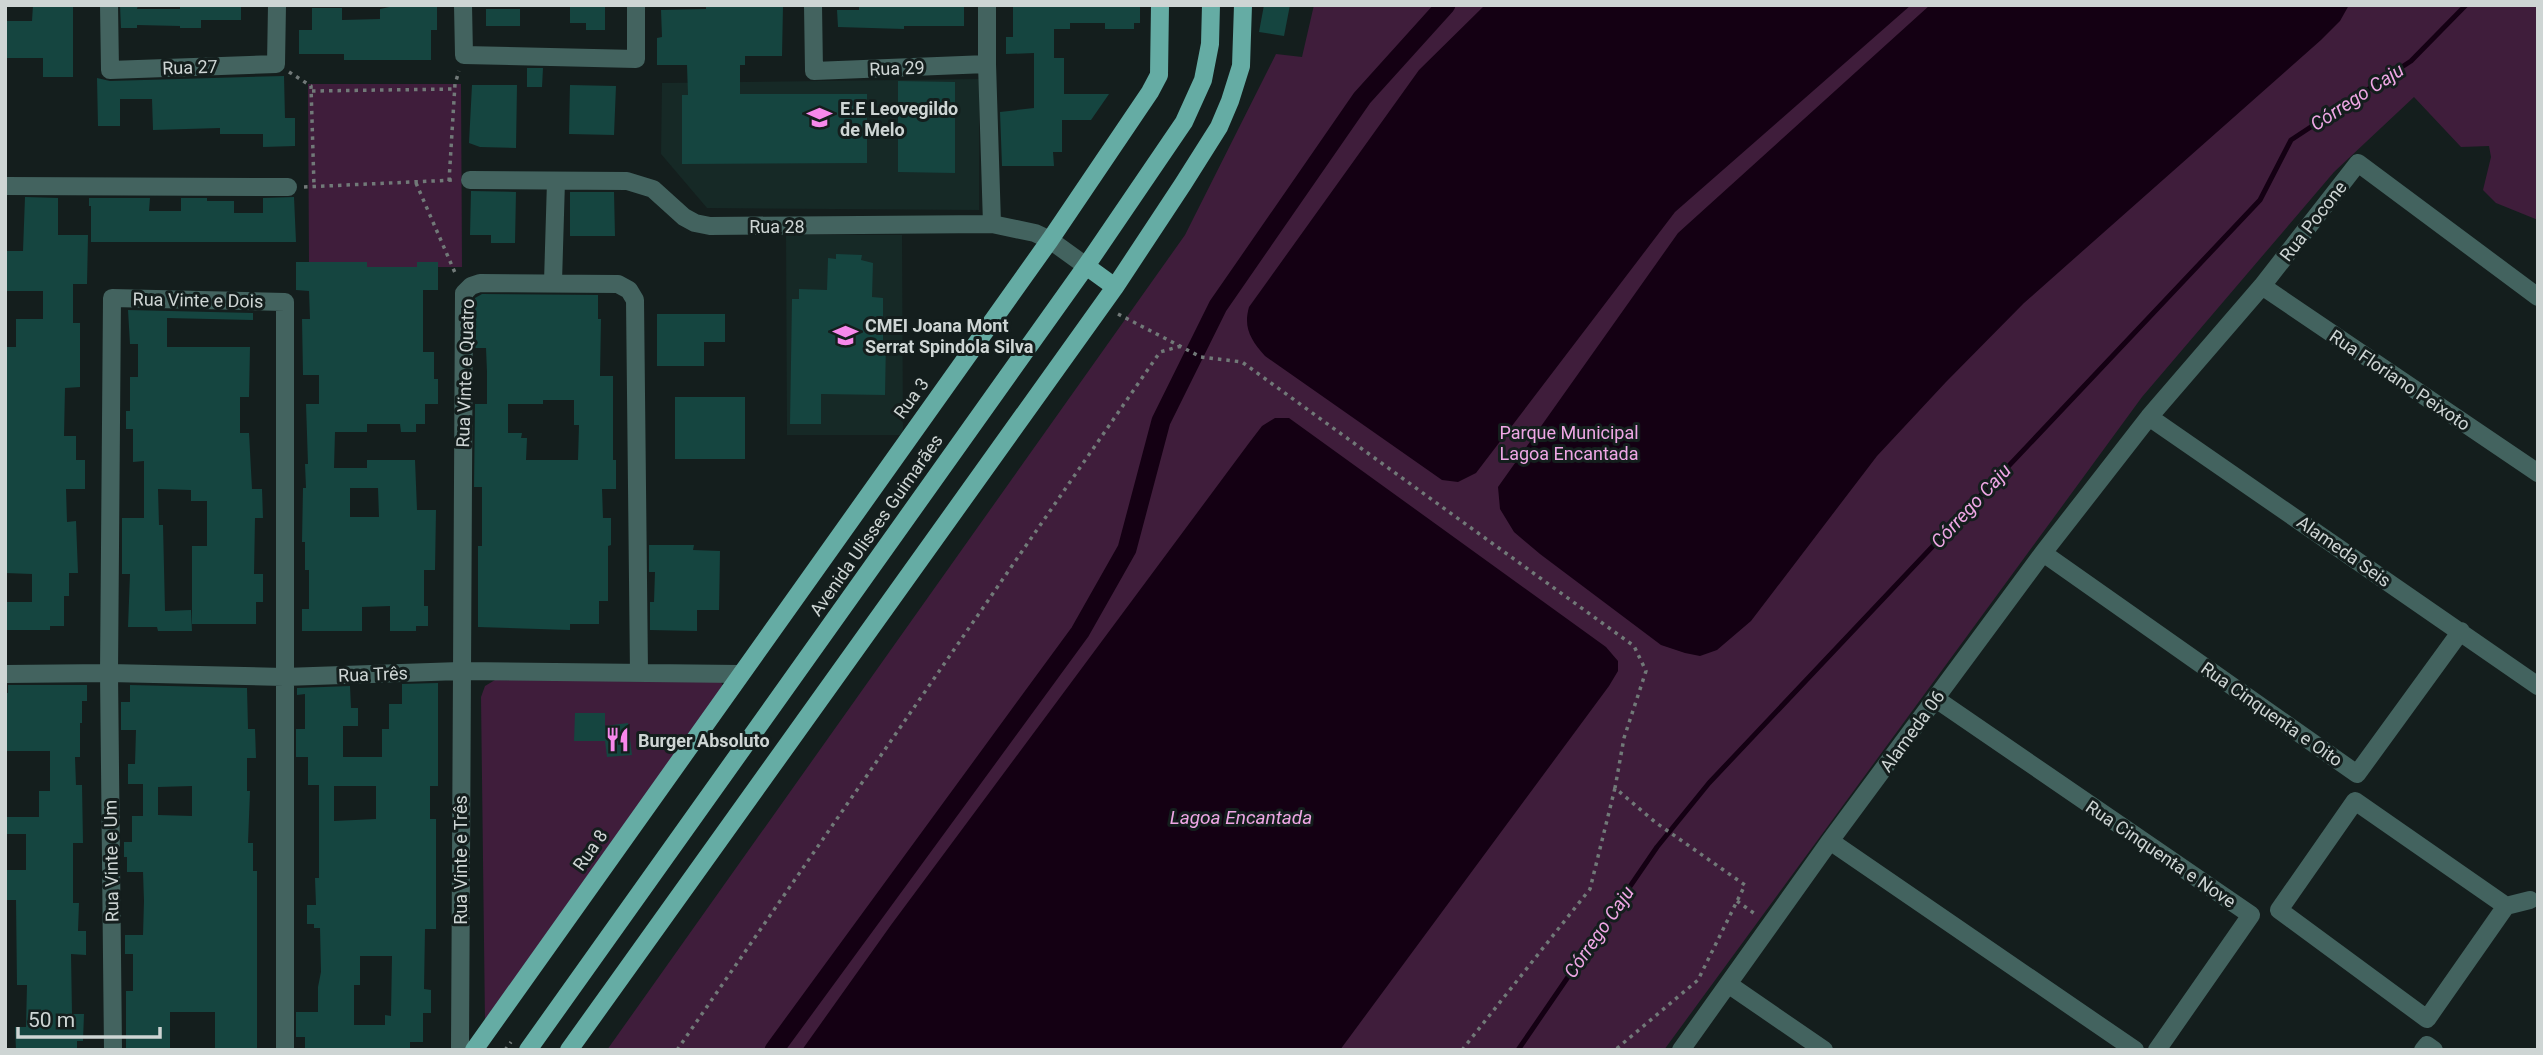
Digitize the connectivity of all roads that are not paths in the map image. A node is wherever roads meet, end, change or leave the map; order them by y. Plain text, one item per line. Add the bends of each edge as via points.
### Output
1 (109, 5) edge
2 (277, 5) edge
3 (463, 5) edge
4 (636, 5) edge
5 (813, 5) edge
6 (987, 5) edge
7 (1160, 5) edge
8 (1210, 5) edge
9 (1243, 5) edge
10 (987, 64) junction
11 (470, 180) road end
12 (556, 181) junction
13 (5, 186) edge
14 (288, 187) road end
15 (992, 224) junction
16 (1050, 240) junction
17 (1086, 267) junction
18 (553, 282) junction
19 (2262, 286) junction
20 (1115, 287) junction
21 (2538, 296) edge
22 (2149, 416) junction
23 (2538, 473) edge
24 (2043, 553) junction
25 (2461, 631) junction
26 (460, 671) junction
27 (109, 673) junction
28 (639, 673) junction
29 (5, 674) edge
30 (740, 674) junction
31 (284, 677) junction
32 (2538, 687) edge
33 (1936, 699) junction
34 (1830, 841) junction
35 (2535, 898) edge
36 (2506, 906) junction
37 (1728, 984) junction
38 (113, 1050) edge
39 (285, 1050) edge
40 (460, 1050) edge
41 (474, 1050) edge
42 (528, 1050) edge
43 (569, 1050) edge
44 (1681, 1050) edge
45 (1824, 1050) edge
46 (2135, 1050) edge
47 (2157, 1050) edge
48 (2423, 1050) edge
49 (2434, 1050) edge

1 - 2 street, Rua 27 via 110,69 276,64
3 - 4 street via 464,55 636,59
5 - 10 street, Rua 29 via 814,71
6 - 10 street
7 - 16 main road, Rua 3 via 1159,75
8 - 17 main road, Avenida Ulisses Guimarães via 1210,44 1196,98
9 - 20 main road via 1241,66 1227,110
10 - 15 street
11 - 12 street, Rua 28
12 - 15 street, Rua 28 via 641,185 653,189 684,217 710,226
12 - 18 street
13 - 14 street
15 - 16 street, Rua 28
16 - 17 street, Rua 28
16 - 30 main road, Rua 3
17 - 20 main road
17 - 42 main road, Avenida Ulisses Guimarães
18 - 26 street, Rua Vinte e Quatro via 480,283 464,293
18 - 28 street, Rua Vinte e Quatro via 618,284 635,300
19 - 21 street, Rua Pocone via 2358,163
19 - 22 street, Rua Pocone
19 - 23 street, Rua Floriano Peixoto
20 - 43 main road
22 - 24 street, Alameda 06
22 - 25 street, Alameda Seis
24 - 25 street, Rua Cinquenta e Oito via 2357,774
24 - 33 street, Alameda 06
25 - 32 street, Alameda Seis
26 - 28 street, Rua Três
26 - 31 street, Rua Três
26 - 40 street, Rua Vinte e Três
27 - 29 street, Rua Três
27 - 31 street, Rua Três
27 - 31 street, Rua Vinte e Dois via 112,298 285,302
27 - 38 street, Rua Vinte e Um
28 - 30 street, Rua Três
30 - 41 main road, Rua 8
31 - 39 street
33 - 34 street, Alameda 06
33 - 47 street, Rua Cinquenta e Nove via 2251,915
34 - 37 street, Alameda 06
34 - 46 street
35 - 36 street
36 - 36 street via 2356,801 2279,910 2427,1019
37 - 44 street, Alameda 06
37 - 45 street
48 - 49 street via 2427,1045

